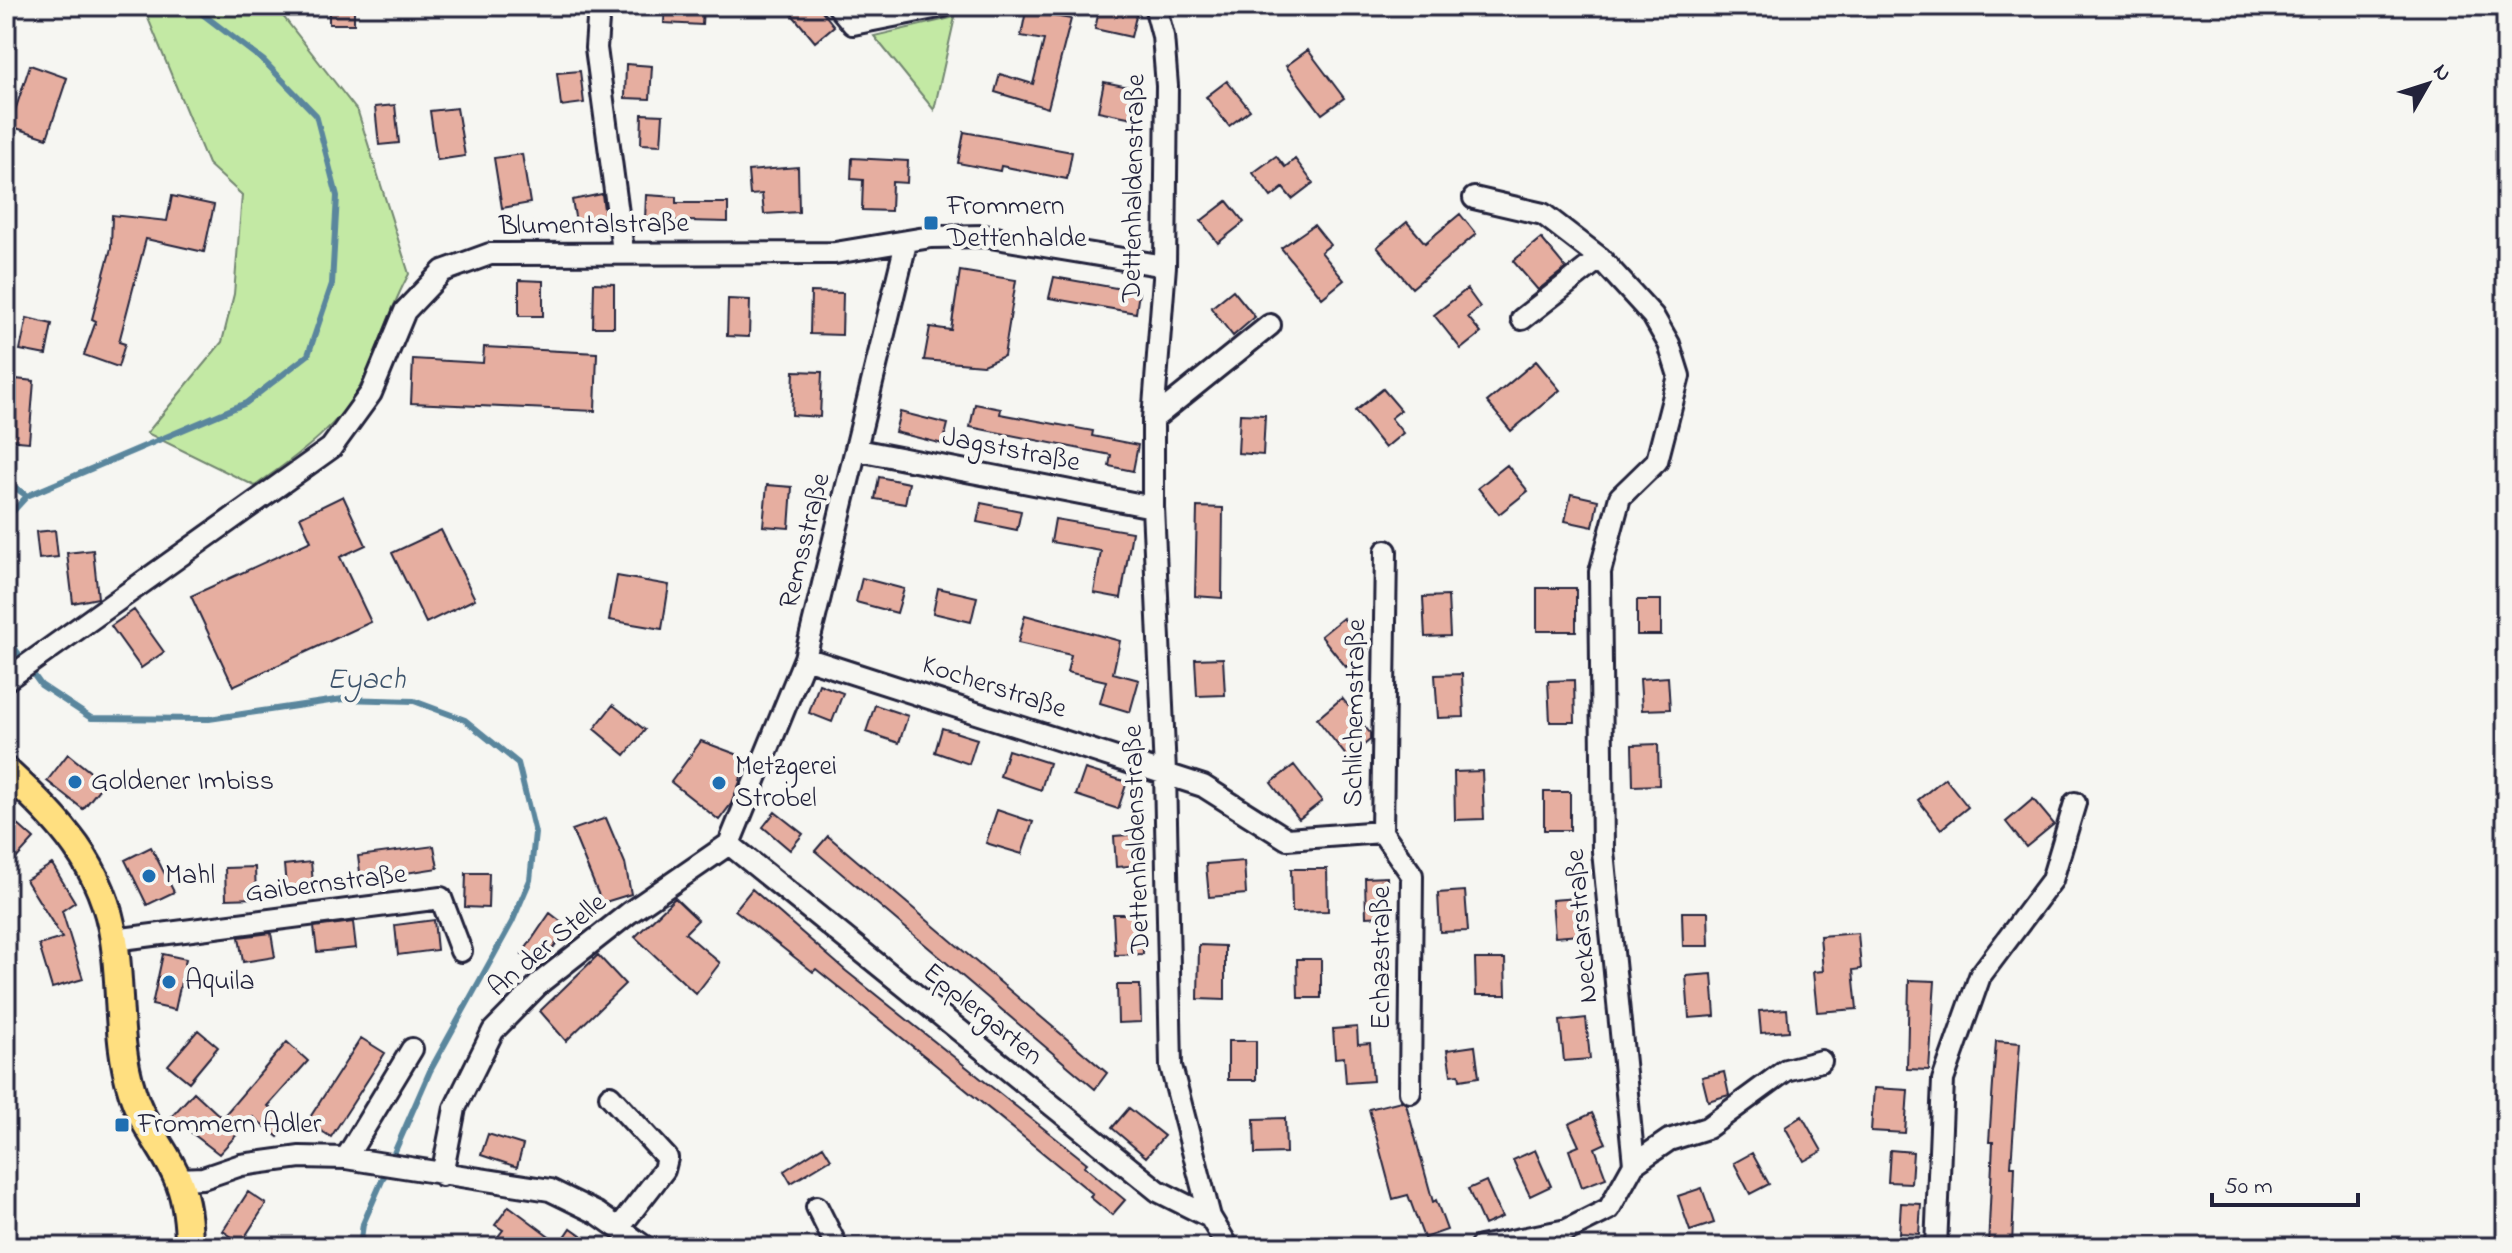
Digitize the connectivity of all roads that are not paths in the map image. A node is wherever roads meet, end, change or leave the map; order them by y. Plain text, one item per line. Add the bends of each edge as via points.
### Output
1 (599, 6) edge
2 (838, 6) edge
3 (944, 6) edge
4 (1155, 6) edge
5 (1474, 198) dead end
6 (906, 243) junction
7 (623, 251) junction
8 (1600, 258) junction
9 (1165, 266) junction
10 (1522, 319) dead end
11 (1270, 325) dead end
12 (1153, 419) junction
13 (858, 450) junction
14 (1153, 507) junction
15 (1386, 551) dead end
16 (805, 658) junction
17 (6, 680) edge
18 (6, 771) edge
19 (1165, 772) junction
20 (2075, 803) dead end
21 (1382, 832) junction
22 (729, 844) junction
23 (114, 940) junction
24 (461, 951) dead end
25 (412, 1049) dead end
26 (1821, 1061) dead end
27 (1410, 1092) dead end
28 (610, 1096) dead end
29 (346, 1158) junction
30 (1634, 1164) junction
31 (434, 1174) junction
32 (178, 1179) junction
33 (817, 1207) dead end
34 (1210, 1217) junction
35 (619, 1228) junction
36 (189, 1247) edge
37 (645, 1247) edge
38 (837, 1247) edge
39 (1228, 1247) edge
40 (1480, 1247) edge
41 (1936, 1247) edge

1 - 7 street via 596,48
2 - 3 street via 853,24
4 - 9 street, Dettenhaldenstraße via 1167,86
5 - 8 street via 1543,214
6 - 7 street, Blumentalstraße via 835,253
6 - 9 street, Blumentalstraße via 984,236
6 - 13 street, Remsstraße
7 - 17 street, Blumentalstraße via 490,254 443,271 405,311 371,393 331,448
8 - 10 street
8 - 30 street, Neckarstraße via 1653,316 1679,376 1657,461 1620,497 1600,572 1603,851
9 - 12 street, Dettenhaldenstraße
11 - 12 street
12 - 14 street, Dettenhaldenstraße
13 - 14 street, Jagststraße
13 - 16 street, Remsstraße
14 - 19 street, Dettenhaldenstraße
15 - 21 street, Schlichemstraße
16 - 19 street, Kocherstraße
16 - 22 street, Remsstraße
18 - 23 main road via 57,818 99,879
19 - 21 street, Schlichemstraße via 1203,786 1287,839
19 - 34 street, Dettenhaldenstraße via 1171,1066
20 - 41 street via 2052,880 1980,976 1943,1080
21 - 27 street, Echazstraße via 1412,875
22 - 31 street, An der Stelle via 566,963 493,1031 455,1108
22 - 34 street, Epplergarten via 1158,1191
23 - 24 street, Gaibernstraße via 441,898
23 - 32 main road via 123,1063 140,1118
25 - 29 street
26 - 30 street via 1786,1070 1707,1128 1669,1140
28 - 35 street via 667,1158 664,1170
29 - 31 street
29 - 32 street via 300,1157
30 - 40 street via 1609,1209 1567,1230
31 - 35 street via 550,1190
32 - 36 main road via 187,1209
33 - 38 street
34 - 39 street, Dettenhaldenstraße
35 - 37 street

